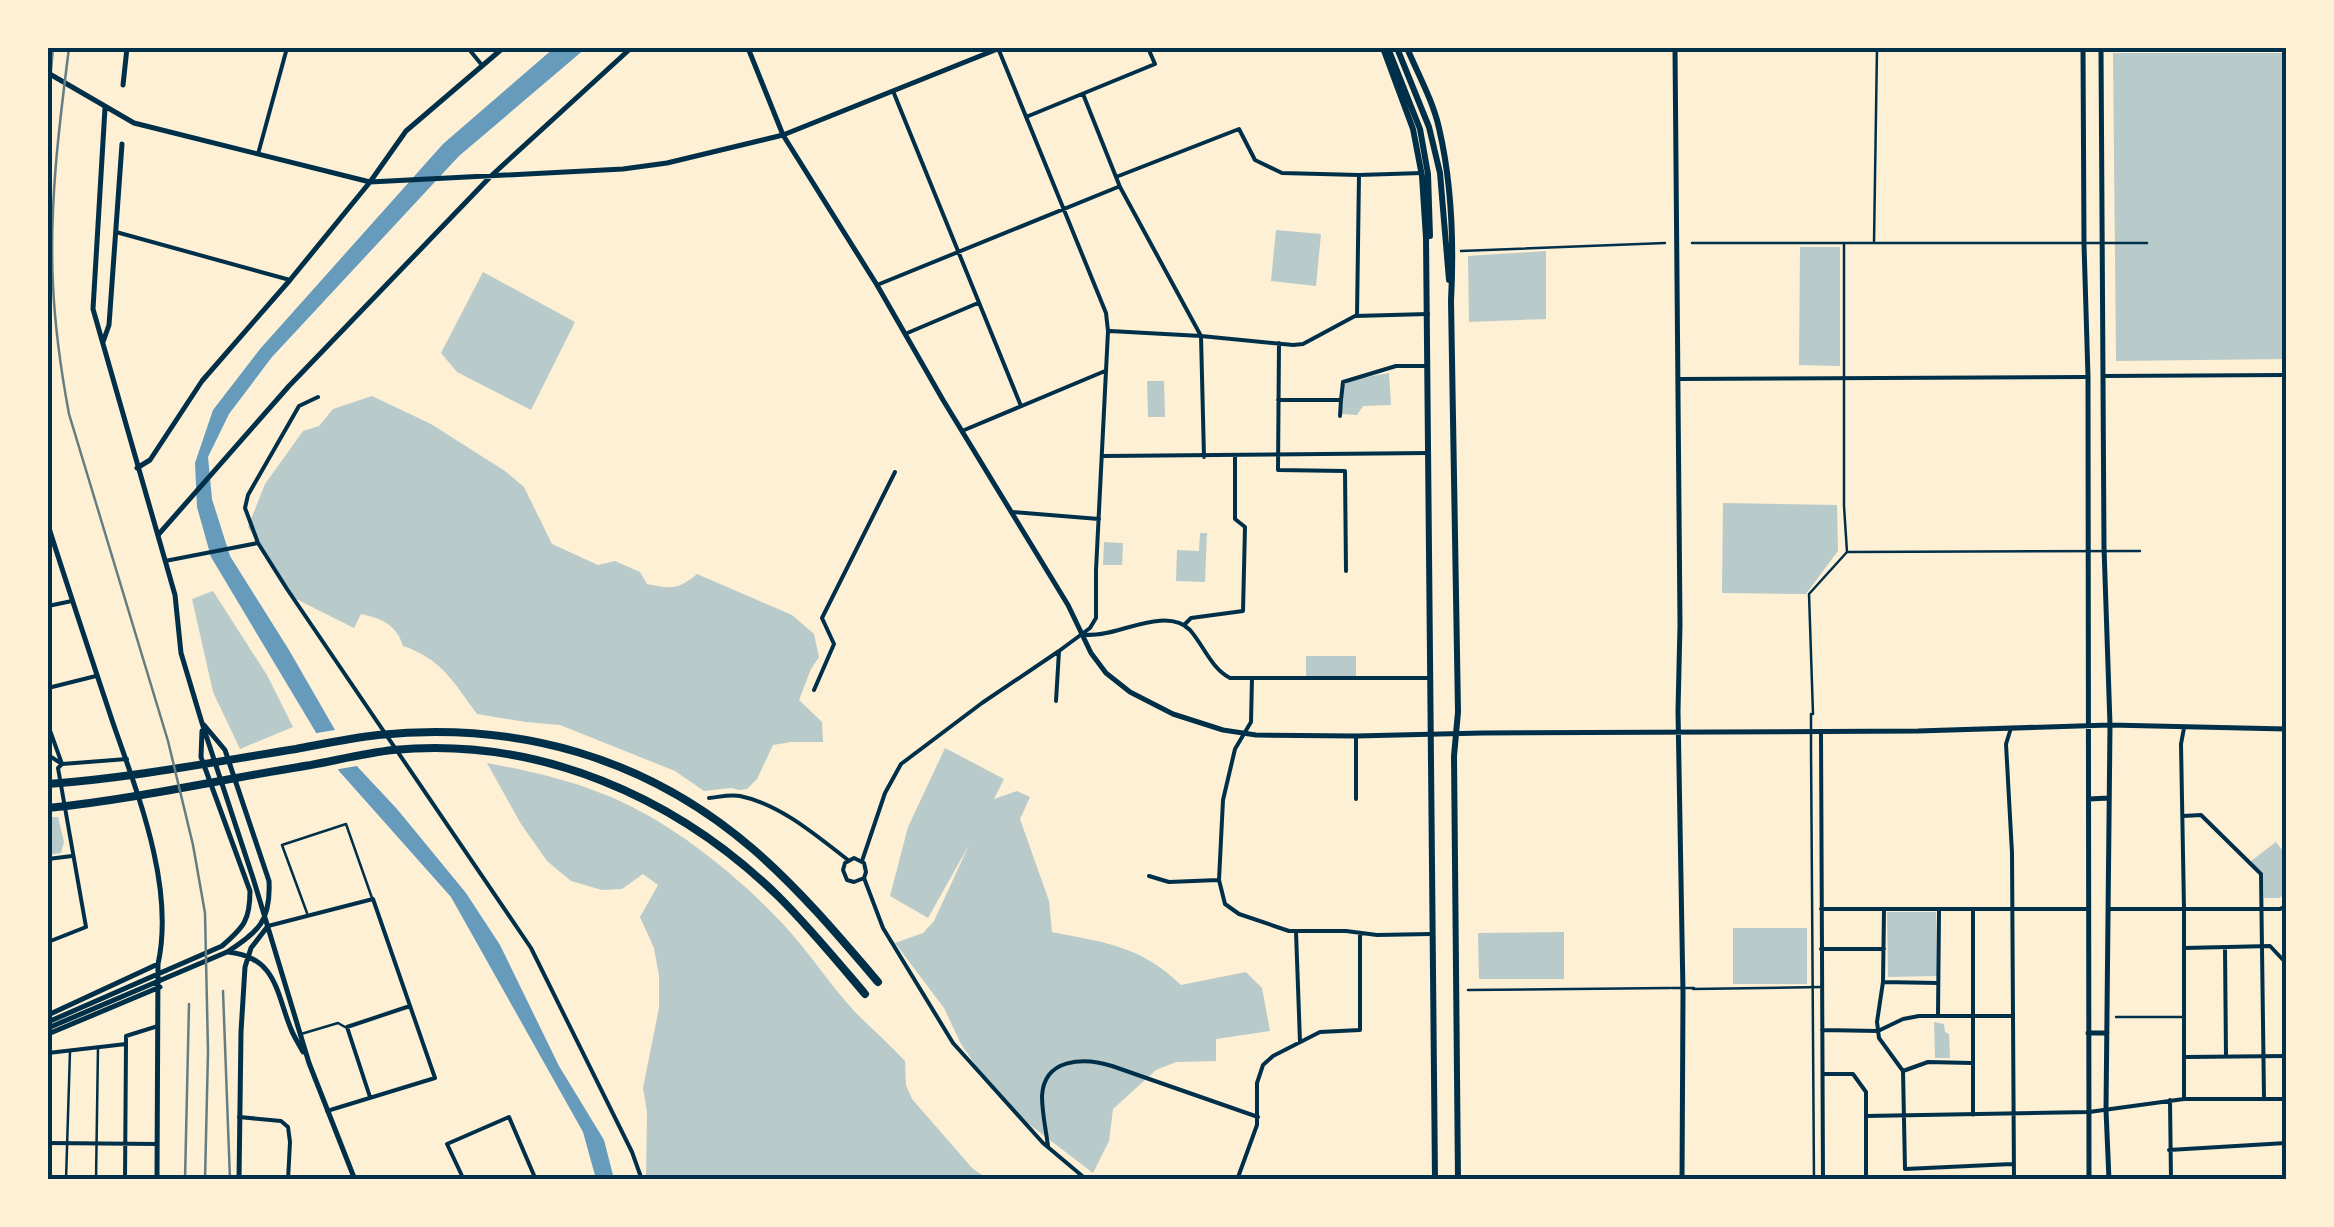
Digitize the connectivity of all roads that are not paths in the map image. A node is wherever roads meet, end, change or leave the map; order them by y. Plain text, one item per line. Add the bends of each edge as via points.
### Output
1 (127, 48) edge
2 (287, 48) edge
3 (468, 48) edge
4 (503, 48) edge
5 (631, 48) edge
6 (748, 48) edge
7 (999, 48) edge
8 (1148, 48) edge
9 (1386, 48) edge
10 (1397, 48) edge
11 (1408, 48) edge
12 (1674, 48) edge
13 (1877, 48) edge
14 (2083, 48) edge
15 (2101, 48) edge
16 (481, 64) junction
17 (48, 74) edge
18 (123, 85) dead end
19 (893, 91) junction
20 (1083, 94) junction
21 (105, 108) junction
22 (1026, 117) junction
23 (782, 135) junction
24 (122, 144) dead end
25 (258, 154) junction
26 (1422, 173) junction
27 (1359, 175) junction
28 (491, 176) junction
29 (1116, 177) junction
30 (370, 182) junction
31 (1120, 186) junction
32 (1064, 210) junction
33 (116, 232) junction
34 (1692, 243) dead end
35 (2146, 243) dead end
36 (1665, 244) dead end
37 (1844, 244) junction
38 (1874, 244) junction
39 (1461, 251) dead end
40 (959, 254) junction
41 (290, 280) junction
42 (877, 285) junction
43 (1451, 301) junction
44 (1428, 302) junction
45 (978, 303) junction
46 (1428, 314) junction
47 (1357, 316) junction
48 (1108, 331) junction
49 (905, 334) junction
50 (1201, 336) junction
51 (1279, 343) junction
52 (102, 344) junction
53 (1428, 366) junction
54 (1106, 371) junction
55 (2286, 374) edge
56 (2103, 376) junction
57 (2088, 377) junction
58 (1679, 379) junction
59 (318, 397) dead end
60 (1278, 400) junction
61 (1341, 400) junction
62 (1021, 406) junction
63 (1340, 416) dead end
64 (962, 431) junction
65 (1277, 454) junction
66 (1429, 454) junction
67 (1102, 456) junction
68 (1235, 456) junction
69 (1204, 457) junction
70 (138, 468) junction
71 (895, 472) dead end
72 (1012, 512) junction
73 (1099, 519) junction
74 (48, 525) edge
75 (158, 535) junction
76 (258, 542) junction
77 (2140, 550) dead end
78 (1847, 552) junction
79 (165, 562) junction
80 (1346, 572) dead end
81 (72, 601) junction
82 (48, 606) edge
83 (1184, 625) junction
84 (1082, 635) junction
85 (1060, 652) junction
86 (98, 676) junction
87 (1252, 678) junction
88 (1431, 678) junction
89 (48, 688) edge
90 (814, 690) dead end
91 (1811, 692) junction
92 (1056, 700) dead end
93 (1812, 714) dead end
94 (202, 723) junction
95 (48, 725) edge
96 (2110, 725) junction
97 (2088, 726) junction
98 (2011, 728) junction
99 (2184, 728) junction
100 (2286, 729) edge
101 (1678, 732) junction
102 (1821, 732) junction
103 (1243, 734) junction
104 (1432, 735) junction
105 (1456, 735) junction
106 (1356, 736) junction
107 (1811, 746) dead end
108 (48, 755) edge
109 (126, 759) junction
110 (62, 764) junction
111 (1811, 772) junction
112 (48, 784) edge
113 (708, 798) dead end
114 (2109, 798) junction
115 (1356, 799) dead end
116 (2090, 799) junction
117 (48, 808) edge
118 (2183, 816) junction
119 (72, 856) junction
120 (48, 859) edge
121 (848, 860) junction
122 (862, 861) junction
123 (1149, 876) dead end
124 (864, 878) junction
125 (1219, 880) junction
126 (373, 900) junction
127 (2286, 907) edge
128 (1821, 908) junction
129 (2262, 908) junction
130 (2089, 909) junction
131 (2184, 909) junction
132 (1884, 910) junction
133 (1938, 910) junction
134 (1973, 910) junction
135 (2012, 910) junction
136 (2107, 910) junction
137 (308, 916) junction
138 (268, 926) junction
139 (1296, 932) junction
140 (1360, 934) junction
141 (1433, 934) junction
142 (48, 942) edge
143 (2263, 946) junction
144 (2184, 948) junction
145 (2225, 948) junction
146 (1884, 949) junction
147 (1821, 950) junction
148 (227, 952) junction
149 (2286, 963) edge
150 (158, 964) junction
151 (878, 982) dead end
152 (1884, 982) junction
153 (1938, 983) junction
154 (1822, 987) junction
155 (160, 988) junction
156 (1636, 988) junction
157 (1670, 988) dead end
158 (1716, 988) junction
159 (1813, 988) junction
160 (1693, 989) dead end
161 (1468, 990) dead end
162 (865, 994) dead end
163 (410, 1006) junction
164 (1938, 1016) junction
165 (1973, 1016) junction
166 (2012, 1016) junction
167 (2116, 1017) dead end
168 (2184, 1017) junction
169 (48, 1025) edge
170 (159, 1025) junction
171 (347, 1028) junction
172 (1822, 1030) junction
173 (1878, 1030) junction
174 (2088, 1033) junction
175 (2108, 1033) junction
176 (300, 1034) junction
177 (1300, 1042) junction
178 (126, 1044) junction
179 (98, 1047) junction
180 (70, 1050) junction
181 (48, 1053) edge
182 (2226, 1056) junction
183 (2264, 1056) junction
184 (2286, 1056) edge
185 (2184, 1057) junction
186 (1973, 1062) junction
187 (309, 1063) junction
188 (1903, 1071) junction
189 (1822, 1074) junction
190 (370, 1098) junction
191 (2264, 1098) junction
192 (2184, 1099) junction
193 (2286, 1099) edge
194 (2170, 1100) junction
195 (326, 1110) junction
196 (2106, 1110) junction
197 (2089, 1112) junction
198 (2014, 1114) junction
199 (1973, 1115) junction
200 (1258, 1116) junction
201 (1866, 1116) junction
202 (1902, 1116) junction
203 (240, 1117) junction
204 (48, 1143) edge
205 (67, 1143) junction
206 (2286, 1143) edge
207 (96, 1144) junction
208 (126, 1144) junction
209 (157, 1144) junction
210 (1048, 1148) junction
211 (2170, 1150) junction
212 (2014, 1164) junction
213 (2286, 1179) edge
214 (66, 1180) edge
215 (96, 1180) edge
216 (125, 1180) edge
217 (157, 1180) edge
218 (240, 1180) edge
219 (288, 1180) edge
220 (355, 1180) edge
221 (464, 1180) edge
222 (536, 1180) edge
223 (642, 1180) edge
224 (1087, 1180) edge
225 (1236, 1180) edge
226 (1435, 1180) edge
227 (1458, 1180) edge
228 (1682, 1180) edge
229 (1814, 1180) edge
230 (1823, 1180) edge
231 (1866, 1180) edge
232 (2014, 1180) edge
233 (2088, 1180) edge
234 (2109, 1180) edge
235 (2171, 1180) edge
236 (2279, 1180) edge

1 - 18 street
2 - 25 street
3 - 16 street
4 - 16 street
5 - 28 street
6 - 23 street
7 - 19 street
7 - 22 street
8 - 20 street via 1155,64
9 - 26 main road
9 - 44 main road via 1420,129 1428,174
10 - 43 main road via 1440,173
11 - 43 main road via 1442,141 1454,252
12 - 58 street
13 - 38 street
14 - 57 street
15 - 56 street
16 - 30 street via 406,130
17 - 21 street
19 - 23 street
19 - 40 street
20 - 22 street
20 - 29 street
21 - 25 street via 134,123
21 - 52 street via 94,310
22 - 32 street
23 - 28 street via 667,163
23 - 42 street
24 - 33 street
25 - 30 street
26 - 27 street
26 - 44 main road
27 - 29 street via 1282,173 1255,160 1240,130
27 - 47 street
28 - 30 street
28 - 75 street via 289,386
29 - 31 street
30 - 41 street
31 - 32 street
31 - 50 street
32 - 40 street
32 - 48 street
33 - 41 street
33 - 52 street
34 - 37 street
35 - 38 street
36 - 39 street
37 - 38 street
37 - 78 street
40 - 42 street
40 - 45 street
41 - 70 street
42 - 49 street
43 - 105 main road
44 - 46 main road
45 - 49 street
45 - 62 street
46 - 47 street
46 - 53 main road
47 - 51 street via 1303,344
48 - 50 street
48 - 54 street
49 - 64 street
50 - 51 street
50 - 69 street
51 - 60 street
52 - 70 street
53 - 61 street via 1396,366 1343,382
53 - 66 main road
54 - 62 street
54 - 67 street
55 - 56 street
56 - 96 street
57 - 58 street
57 - 97 street
58 - 101 street
59 - 76 street via 299,406 248,495 245,508
60 - 61 street
60 - 65 street
61 - 63 street
62 - 64 street
64 - 72 street
65 - 66 street
65 - 68 street
65 - 80 street via 1278,470 1345,472
66 - 88 main road
67 - 69 street
67 - 73 street
68 - 69 street
68 - 83 street via 1235,519 1245,527 1243,611 1190,618
70 - 75 street
71 - 90 street via 822,618 834,644
72 - 73 street
72 - 84 street
73 - 84 street via 1096,618
74 - 81 street
75 - 79 street
76 - 79 street
76 - 223 street via 532,948
77 - 78 street
78 - 91 street via 1810,594
79 - 94 street
81 - 82 street
81 - 86 street
83 - 84 street via 1161,620
83 - 87 street via 1220,673
84 - 85 street
84 - 103 street via 1099,665 1130,692 1173,714
85 - 92 street
85 - 122 street via 902,764 885,792
86 - 89 street
86 - 109 street
87 - 88 street
87 - 103 street via 1251,722
88 - 104 main road
91 - 93 street
91 - 111 street
94 - 138 street
94 - 148 street via 225,750 269,881 263,922
94 - 169 street via 201,757 250,891 241,930 222,946
95 - 110 street
96 - 97 street
96 - 99 street
96 - 114 street
97 - 98 street
97 - 116 street
98 - 102 street
98 - 135 street via 2006,744
99 - 100 street
99 - 118 street
101 - 102 street
101 - 105 street
101 - 228 street
102 - 128 street
103 - 106 street
103 - 125 street via 1223,800
104 - 105 street
104 - 106 street
104 - 141 main road
105 - 227 main road
106 - 115 street
107 - 111 street
108 - 110 street
109 - 110 street
109 - 150 street via 150,830 161,905
110 - 119 street
111 - 159 street
112 - 151 highway via 377,735 445,731 551,744 686,800 801,894
113 - 121 street via 736,795 758,802
114 - 116 street
114 - 136 street
116 - 130 street
117 - 162 highway via 393,750 530,758 602,780 704,834 776,895
118 - 129 street via 2201,815 2261,874
118 - 131 street
119 - 120 street
119 - 142 street via 86,926
121 - 122 street
121 - 124 street via 844,877
122 - 124 street
123 - 125 street
124 - 210 street via 882,928 953,1042
125 - 139 street via 1232,910
126 - 137 street
126 - 137 street via 346,824 282,845
126 - 163 street
127 - 129 street
128 - 132 street
128 - 147 street
129 - 131 street
129 - 143 street
130 - 135 street
130 - 174 street
131 - 136 street
131 - 144 street
132 - 133 street
132 - 146 street
133 - 134 street
133 - 153 street
134 - 135 street
134 - 165 street
135 - 166 street
136 - 175 street
137 - 138 street
138 - 176 street
138 - 203 street via 245,967
139 - 140 street
139 - 177 street
140 - 141 street
140 - 177 street via 1360,1030 1320,1032
141 - 226 main road
143 - 145 street
143 - 149 street
143 - 183 street
144 - 145 street
144 - 168 street
145 - 182 street
146 - 147 street
146 - 152 street
147 - 154 street
148 - 169 street
148 - 187 street via 266,969
150 - 155 street
150 - 169 street
152 - 153 street
152 - 173 street
153 - 164 street
154 - 159 street
154 - 172 street
155 - 169 street
155 - 170 street
156 - 157 street
156 - 158 street
156 - 161 street
158 - 159 street
158 - 160 street
159 - 229 street
163 - 171 street
163 - 190 street via 435,1078
164 - 165 street
164 - 173 street via 1903,1019
165 - 166 street
165 - 186 street
166 - 198 street
167 - 168 street
168 - 185 street
170 - 178 street via 126,1036
170 - 209 street
171 - 176 street via 338,1023
171 - 190 street
172 - 173 street
172 - 189 street
173 - 188 street
174 - 175 street
174 - 197 street
175 - 196 street
176 - 187 street
177 - 200 street via 1260,1070
178 - 179 street
178 - 208 street
179 - 180 street
179 - 207 street
180 - 181 street
180 - 205 street
182 - 183 street
182 - 185 street
183 - 184 street
183 - 191 street
185 - 192 street
186 - 188 street via 1928,1062
186 - 199 street
187 - 195 street
188 - 202 street
189 - 201 street via 1853,1074 1866,1092
189 - 230 street
190 - 195 street
191 - 192 street
191 - 193 street
192 - 194 street
194 - 196 street
194 - 211 street
195 - 220 street
196 - 197 street
196 - 234 street
197 - 198 street
197 - 233 street
198 - 199 street
198 - 212 street
199 - 202 street
200 - 210 street via 1077,1060 1051,1072 1044,1085
200 - 225 street
201 - 202 street
201 - 231 street
202 - 212 street via 1904,1169
203 - 218 street
203 - 219 street via 288,1127
204 - 205 street
205 - 207 street
205 - 214 street
206 - 211 street
207 - 208 street
207 - 215 street
208 - 209 street
208 - 216 street
209 - 217 street
210 - 224 street
211 - 235 street
212 - 232 street
213 - 236 street
221 - 222 street via 447,1144 508,1117

